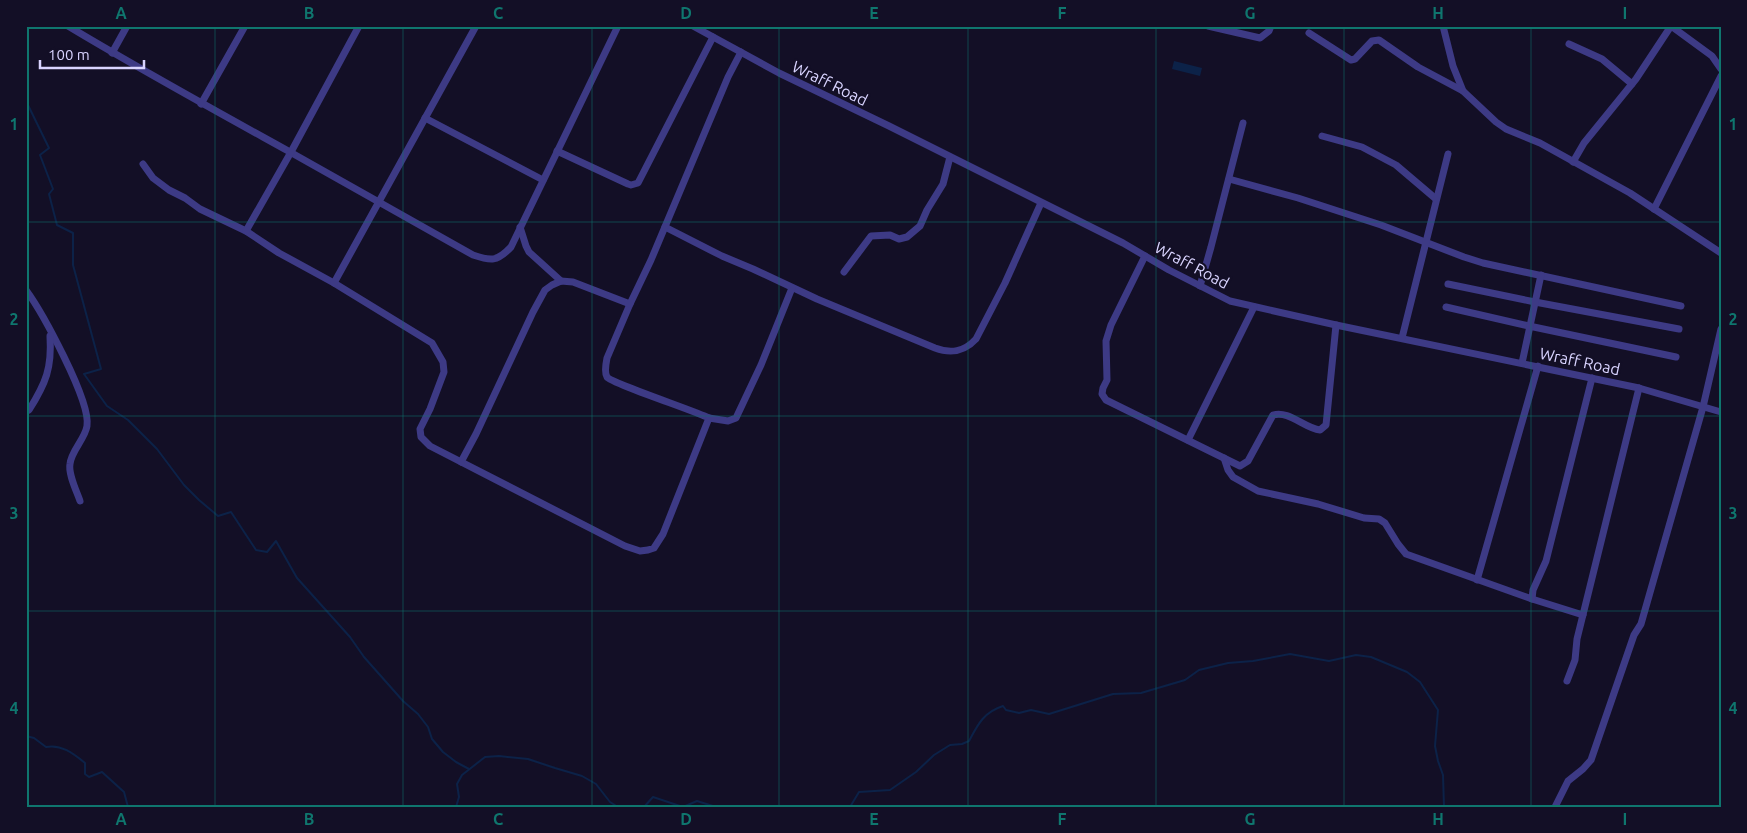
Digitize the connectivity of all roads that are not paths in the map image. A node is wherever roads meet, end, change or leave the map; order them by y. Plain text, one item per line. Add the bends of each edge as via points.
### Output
1 (68, 26) edge
2 (127, 26) edge
3 (245, 26) edge
4 (359, 26) edge
5 (476, 26) edge
6 (618, 26) edge
7 (693, 26) edge
8 (1208, 26) edge
9 (1271, 26) edge
10 (1443, 26) edge
11 (1671, 26) edge
12 (1309, 33) dead end
13 (713, 37) junction
14 (1570, 44) dead end
15 (741, 52) junction
16 (112, 53) junction
17 (1721, 69) edge
18 (1721, 76) edge
19 (1632, 84) junction
20 (1463, 91) junction
21 (201, 104) junction
22 (425, 118) junction
23 (1243, 123) dead end
24 (1322, 136) dead end
25 (557, 151) junction
26 (291, 152) junction
27 (1448, 154) dead end
28 (950, 157) junction
29 (1573, 162) junction
30 (143, 164) dead end
31 (1229, 179) junction
32 (543, 180) junction
33 (1436, 199) junction
34 (379, 203) junction
35 (1041, 203) junction
36 (1654, 209) junction
37 (520, 227) junction
38 (665, 227) junction
39 (246, 231) junction
40 (1721, 241) edge
41 (1426, 242) junction
42 (1718, 251) edge
43 (1145, 256) junction
44 (550, 272) junction
45 (844, 272) dead end
46 (1541, 275) junction
47 (561, 282) junction
48 (334, 283) junction
49 (1448, 284) dead end
50 (1200, 286) junction
51 (549, 287) junction
52 (792, 288) junction
53 (26, 290) edge
54 (1535, 302) junction
55 (630, 304) junction
56 (1681, 306) dead end
57 (1254, 307) junction
58 (1446, 307) dead end
59 (1336, 325) junction
60 (1529, 326) junction
61 (1678, 329) dead end
62 (1721, 329) edge
63 (50, 330) junction
64 (1402, 338) junction
65 (1676, 357) dead end
66 (1522, 363) junction
67 (1538, 366) junction
68 (1592, 378) junction
69 (1638, 388) junction
70 (1703, 407) junction
71 (29, 410) dead end
72 (1721, 412) edge
73 (709, 418) junction
74 (1188, 440) junction
75 (1224, 458) junction
76 (461, 462) junction
77 (80, 501) dead end
78 (1477, 580) junction
79 (1532, 599) junction
80 (1583, 615) junction
81 (1567, 681) dead end
82 (1554, 807) edge

1 - 16 street
2 - 16 street
3 - 21 street
4 - 26 street
5 - 22 street
6 - 25 street
7 - 13 street, Wraff Road
8 - 9 street via 1260,38 1269,32
10 - 20 street
11 - 17 street via 1712,56
11 - 19 street
12 - 20 street via 1351,60 1355,60 1372,41 1379,40 1418,67
13 - 15 street, Wraff Road
13 - 25 street via 638,183 628,184
14 - 19 street via 1602,60
15 - 28 street, Wraff Road
15 - 38 street
16 - 21 street
18 - 36 street
19 - 29 street via 1594,130
20 - 29 street via 1506,129
21 - 26 street
22 - 32 street
22 - 34 street
23 - 31 street
24 - 33 street via 1362,148 1396,166
25 - 32 street
26 - 34 street
26 - 39 street
27 - 33 street
28 - 35 street, Wraff Road
28 - 45 street via 943,184 920,226 907,237 899,239 890,235 871,236
29 - 36 street
30 - 39 street via 153,178 169,190
31 - 41 street via 1298,198
31 - 50 street
32 - 37 street
33 - 41 street
34 - 37 street via 473,255 488,260 496,259 511,247
34 - 48 street
35 - 43 street, Wraff Road
35 - 52 street via 976,339 961,350 948,352 935,348
36 - 42 street
37 - 44 street via 529,252
38 - 52 street
38 - 55 street
39 - 48 street via 302,267
40 - 42 street
41 - 46 street via 1473,260
41 - 64 street
43 - 50 street, Wraff Road
43 - 74 street via 1106,341 1107,380 1102,394 1106,400
44 - 47 street
44 - 51 street
46 - 54 street
46 - 56 street
47 - 51 street
47 - 55 street via 573,282
48 - 76 street via 432,343 438,351 444,372 420,433 430,446
49 - 54 street
50 - 57 street, Wraff Road via 1230,301
51 - 76 street via 533,312
52 - 73 street via 736,418 728,421
53 - 63 street
54 - 60 street
54 - 61 street
55 - 73 street via 607,358 607,377
57 - 59 street, Wraff Road
57 - 74 street
58 - 60 street
59 - 64 street, Wraff Road
59 - 75 street via 1326,425 1320,430 1311,429 1279,413 1273,415 1248,461 1240,466
60 - 65 street
60 - 66 street
62 - 70 street
63 - 71 street via 50,367
63 - 77 street via 71,371 87,416 87,427 69,463
64 - 66 street, Wraff Road
66 - 67 street, Wraff Road
67 - 68 street, Wraff Road
67 - 78 street
68 - 69 street, Wraff Road
68 - 79 street via 1546,561
69 - 70 street, Wraff Road
69 - 80 street
70 - 72 street, Wraff Road
70 - 82 street via 1641,624 1634,636 1594,754 1564,786
73 - 76 street via 663,534 654,548 648,550 632,549 617,543
74 - 75 street
75 - 78 street via 1233,477 1252,488 1364,518 1379,519 1406,554
78 - 79 street
79 - 80 street
80 - 81 street via 1575,660

